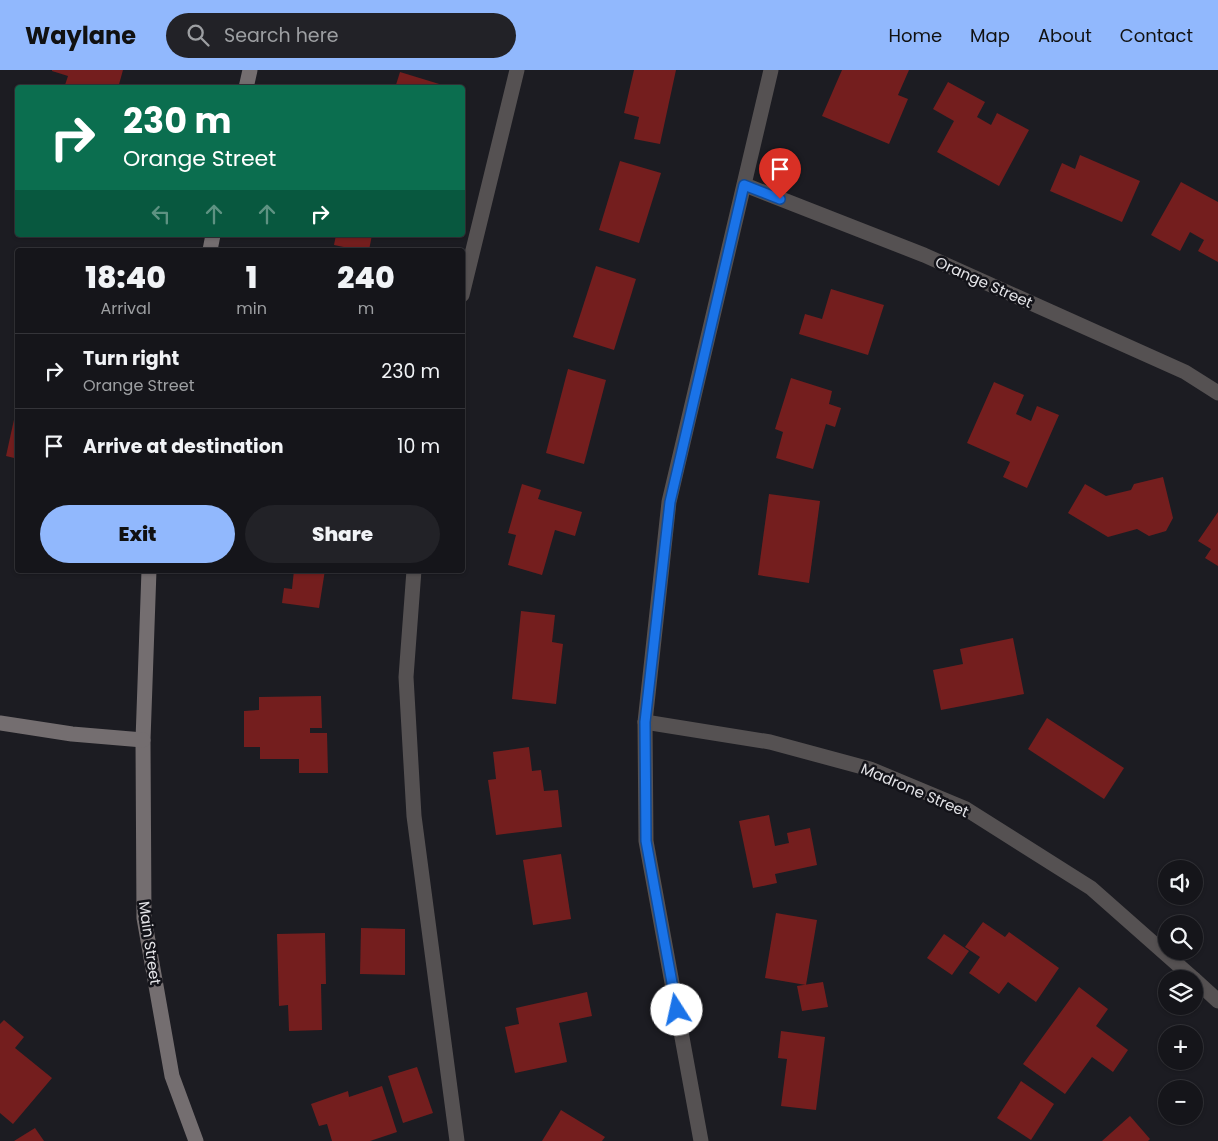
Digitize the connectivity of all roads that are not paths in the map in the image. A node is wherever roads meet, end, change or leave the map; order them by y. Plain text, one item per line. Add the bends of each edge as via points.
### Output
1 (250, 70) edge
2 (517, 70) edge
3 (771, 70) edge
4 (247, 85) edge
5 (744, 185) junction
6 (465, 282) edge
7 (1218, 393) edge
8 (149, 573) edge
9 (414, 573) edge
10 (645, 722) junction
11 (0, 723) edge
12 (143, 740) junction
13 (1184, 970) edge
14 (1203, 987) edge
15 (1218, 1001) edge
16 (196, 1141) edge
17 (457, 1141) edge
18 (701, 1141) edge

1 - 4 main road
2 - 6 street
3 - 5 street
5 - 7 street, Orange Street via 924,255 1185,372
5 - 10 street via 670,502
8 - 12 main road, Main Street
9 - 17 street via 406,677 414,816
10 - 13 street, Madrone Street via 770,742 861,766 966,809 1091,888
10 - 18 street via 646,841
11 - 12 main road
12 - 16 main road, Main Street via 144,918 172,1076
14 - 15 street, Madrone Street

